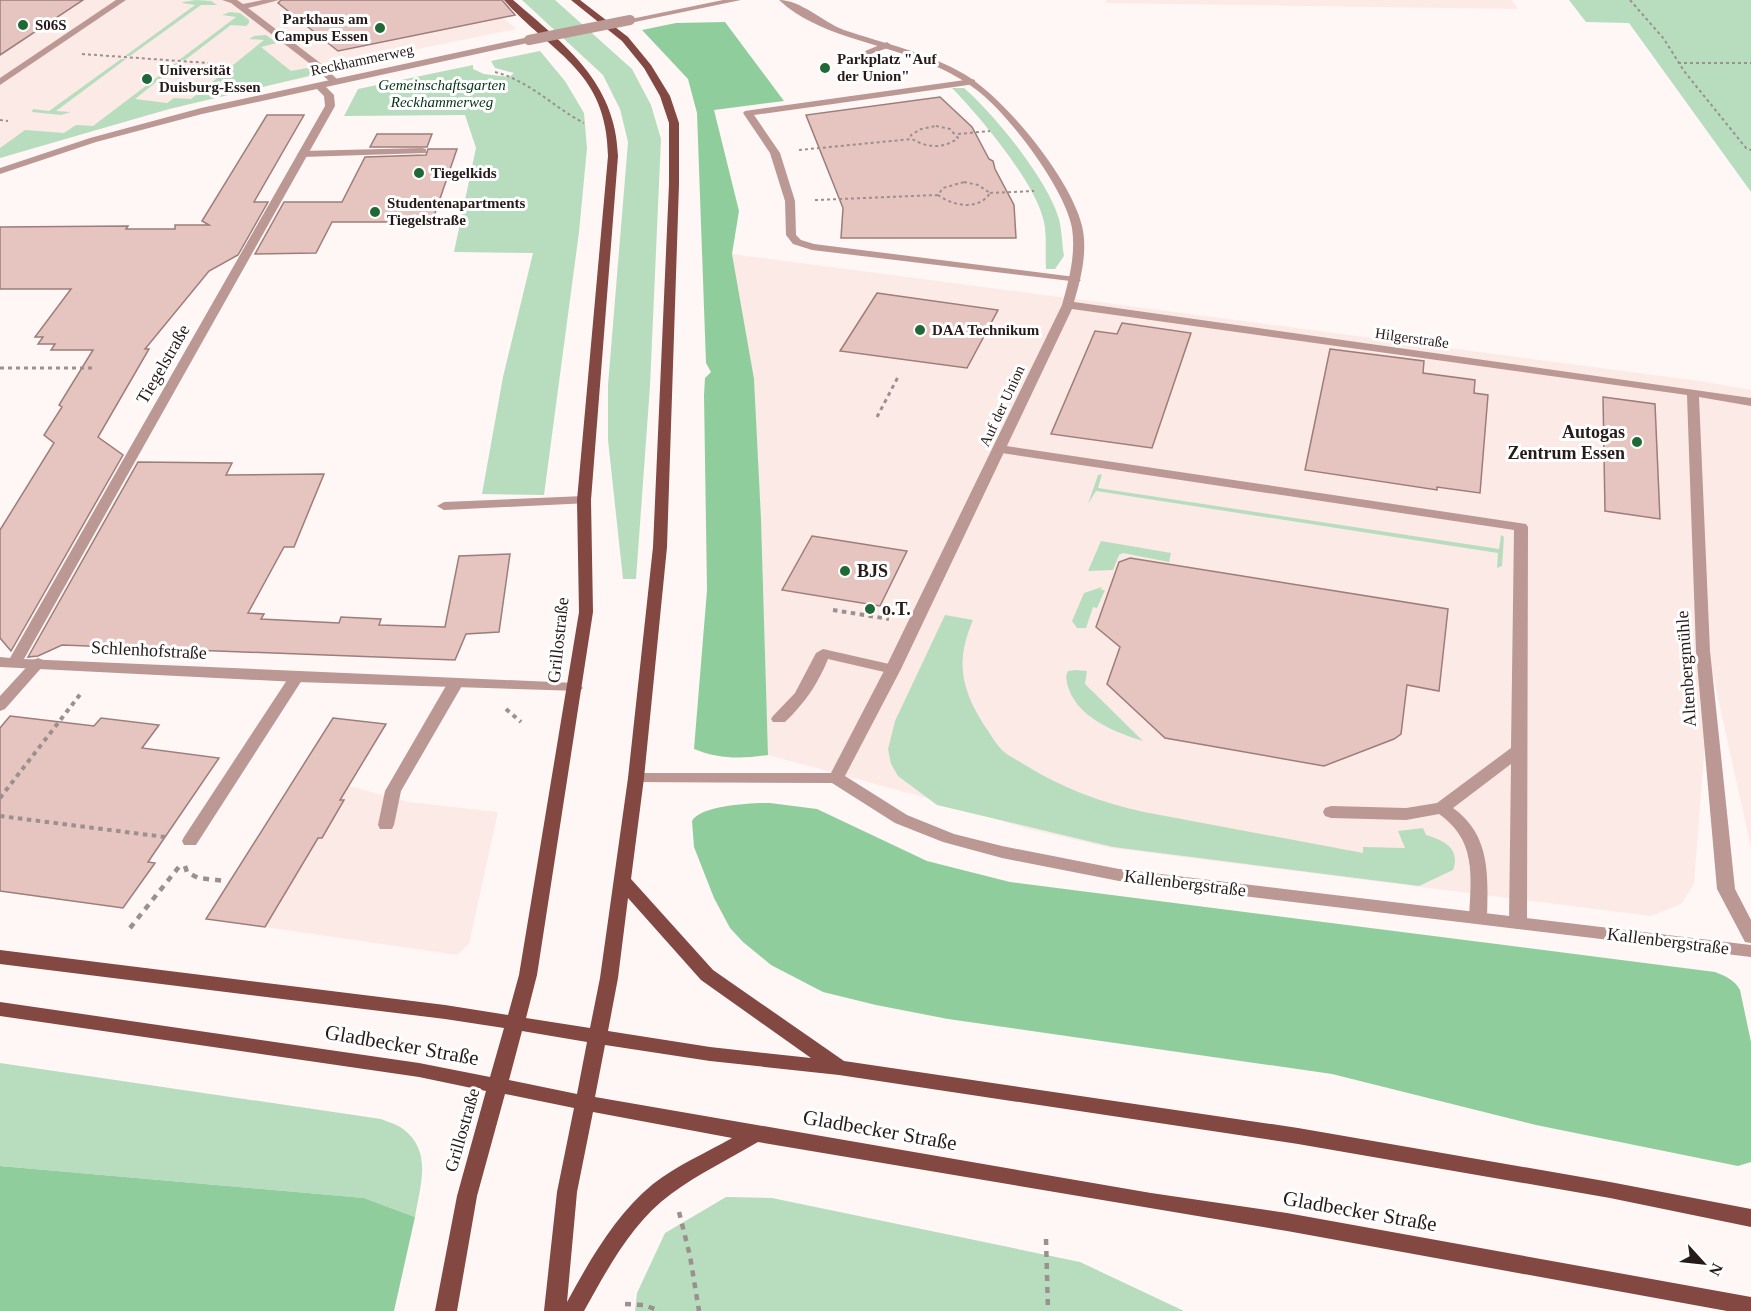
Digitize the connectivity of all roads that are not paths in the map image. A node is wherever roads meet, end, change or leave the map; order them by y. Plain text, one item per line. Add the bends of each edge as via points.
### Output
1 (122, 0) edge
2 (226, 0) edge
3 (508, 0) edge
4 (575, 0) edge
5 (736, 0) edge
6 (783, 0) edge
7 (277, 2) edge
8 (243, 9) junction
9 (887, 45) junction
10 (857, 56) dead end
11 (0, 82) edge
12 (335, 82) junction
13 (972, 82) junction
14 (319, 85) junction
15 (422, 151) dead end
16 (302, 154) junction
17 (0, 171) edge
18 (1075, 280) junction
19 (1068, 305) junction
20 (1693, 392) junction
21 (1751, 402) edge
22 (1000, 449) junction
23 (584, 500) junction
24 (444, 506) dead end
25 (8, 662) edge
26 (38, 663) junction
27 (893, 669) junction
28 (296, 677) junction
29 (455, 684) junction
30 (576, 688) junction
31 (0, 706) edge
32 (778, 719) dead end
33 (1518, 751) junction
34 (636, 778) junction
35 (836, 778) junction
36 (1442, 808) junction
37 (1331, 812) dead end
38 (386, 825) dead end
39 (190, 841) road end
40 (622, 880) junction
41 (1478, 918) junction
42 (1518, 923) junction
43 (1751, 937) edge
44 (1751, 951) edge
45 (0, 957) edge
46 (0, 1009) edge
47 (515, 1023) junction
48 (597, 1036) junction
49 (839, 1068) junction
50 (497, 1086) junction
51 (583, 1104) junction
52 (757, 1133) junction
53 (1751, 1218) edge
54 (1751, 1306) edge
55 (446, 1311) edge
56 (555, 1311) edge
57 (573, 1311) edge

1 - 11 street
2 - 8 street
3 - 23 main road, Grillostraße via 584,71 601,98 610,124 612,188
4 - 34 main road via 625,39 648,67 665,96 674,123 660,547
5 - 12 street, Reckhammerweg, bridge
6 - 9 street, Auf der Union via 833,29
7 - 8 street
8 - 12 street
9 - 10 street
9 - 13 street, Auf der Union via 921,56
12 - 14 street, Reckhammerweg
13 - 18 street, Auf der Union via 998,104 1064,189 1074,214 1080,248
13 - 18 street via 748,113 775,153 790,201 791,236 812,247
14 - 16 street, Tiegelstraße via 329,94 330,106
14 - 17 street, Reckhammerweg via 148,125
15 - 16 street
16 - 25 street, Tiegelstraße
18 - 19 street, Auf der Union
19 - 20 street, Hilgerstraße
19 - 22 street, Auf der Union
20 - 21 street, Hilgerstraße
20 - 43 street, Altenbergmühle via 1703,651 1726,889
22 - 27 street, Auf der Union
22 - 33 street via 1521,527
23 - 24 street
23 - 30 main road, Grillostraße via 586,612
25 - 26 street, Schlenhofstraße
26 - 28 street, Schlenhofstraße
26 - 31 street
27 - 32 street via 823,653 799,701
27 - 35 street, Auf der Union
28 - 29 street, Schlenhofstraße
28 - 39 street
29 - 30 street, Schlenhofstraße
29 - 38 street via 393,791
30 - 47 main road, Grillostraße via 530,966
33 - 36 street
33 - 42 street
34 - 35 street
34 - 40 main road
35 - 41 street, Kallenbergstraße via 901,819 949,838 1002,852 1119,875
36 - 37 street via 1406,814
36 - 41 street via 1464,824 1472,836 1479,869
40 - 48 main road
40 - 49 main road via 707,975
41 - 42 street, Kallenbergstraße
42 - 44 street, Kallenbergstraße
45 - 47 main road, Gladbecker Straße
46 - 50 main road, Gladbecker Straße via 387,1065
47 - 48 main road, Gladbecker Straße
47 - 50 main road, Grillostraße
48 - 49 main road, Gladbecker Straße via 710,1054
48 - 51 main road
49 - 53 main road, Gladbecker Straße via 1298,1136
50 - 51 main road, Gladbecker Straße
50 - 55 main road, Grillostraße via 467,1196
51 - 52 main road, Gladbecker Straße
51 - 56 main road via 567,1192
52 - 54 main road, Gladbecker Straße via 1287,1222
52 - 57 main road via 662,1189 640,1209 592,1276

